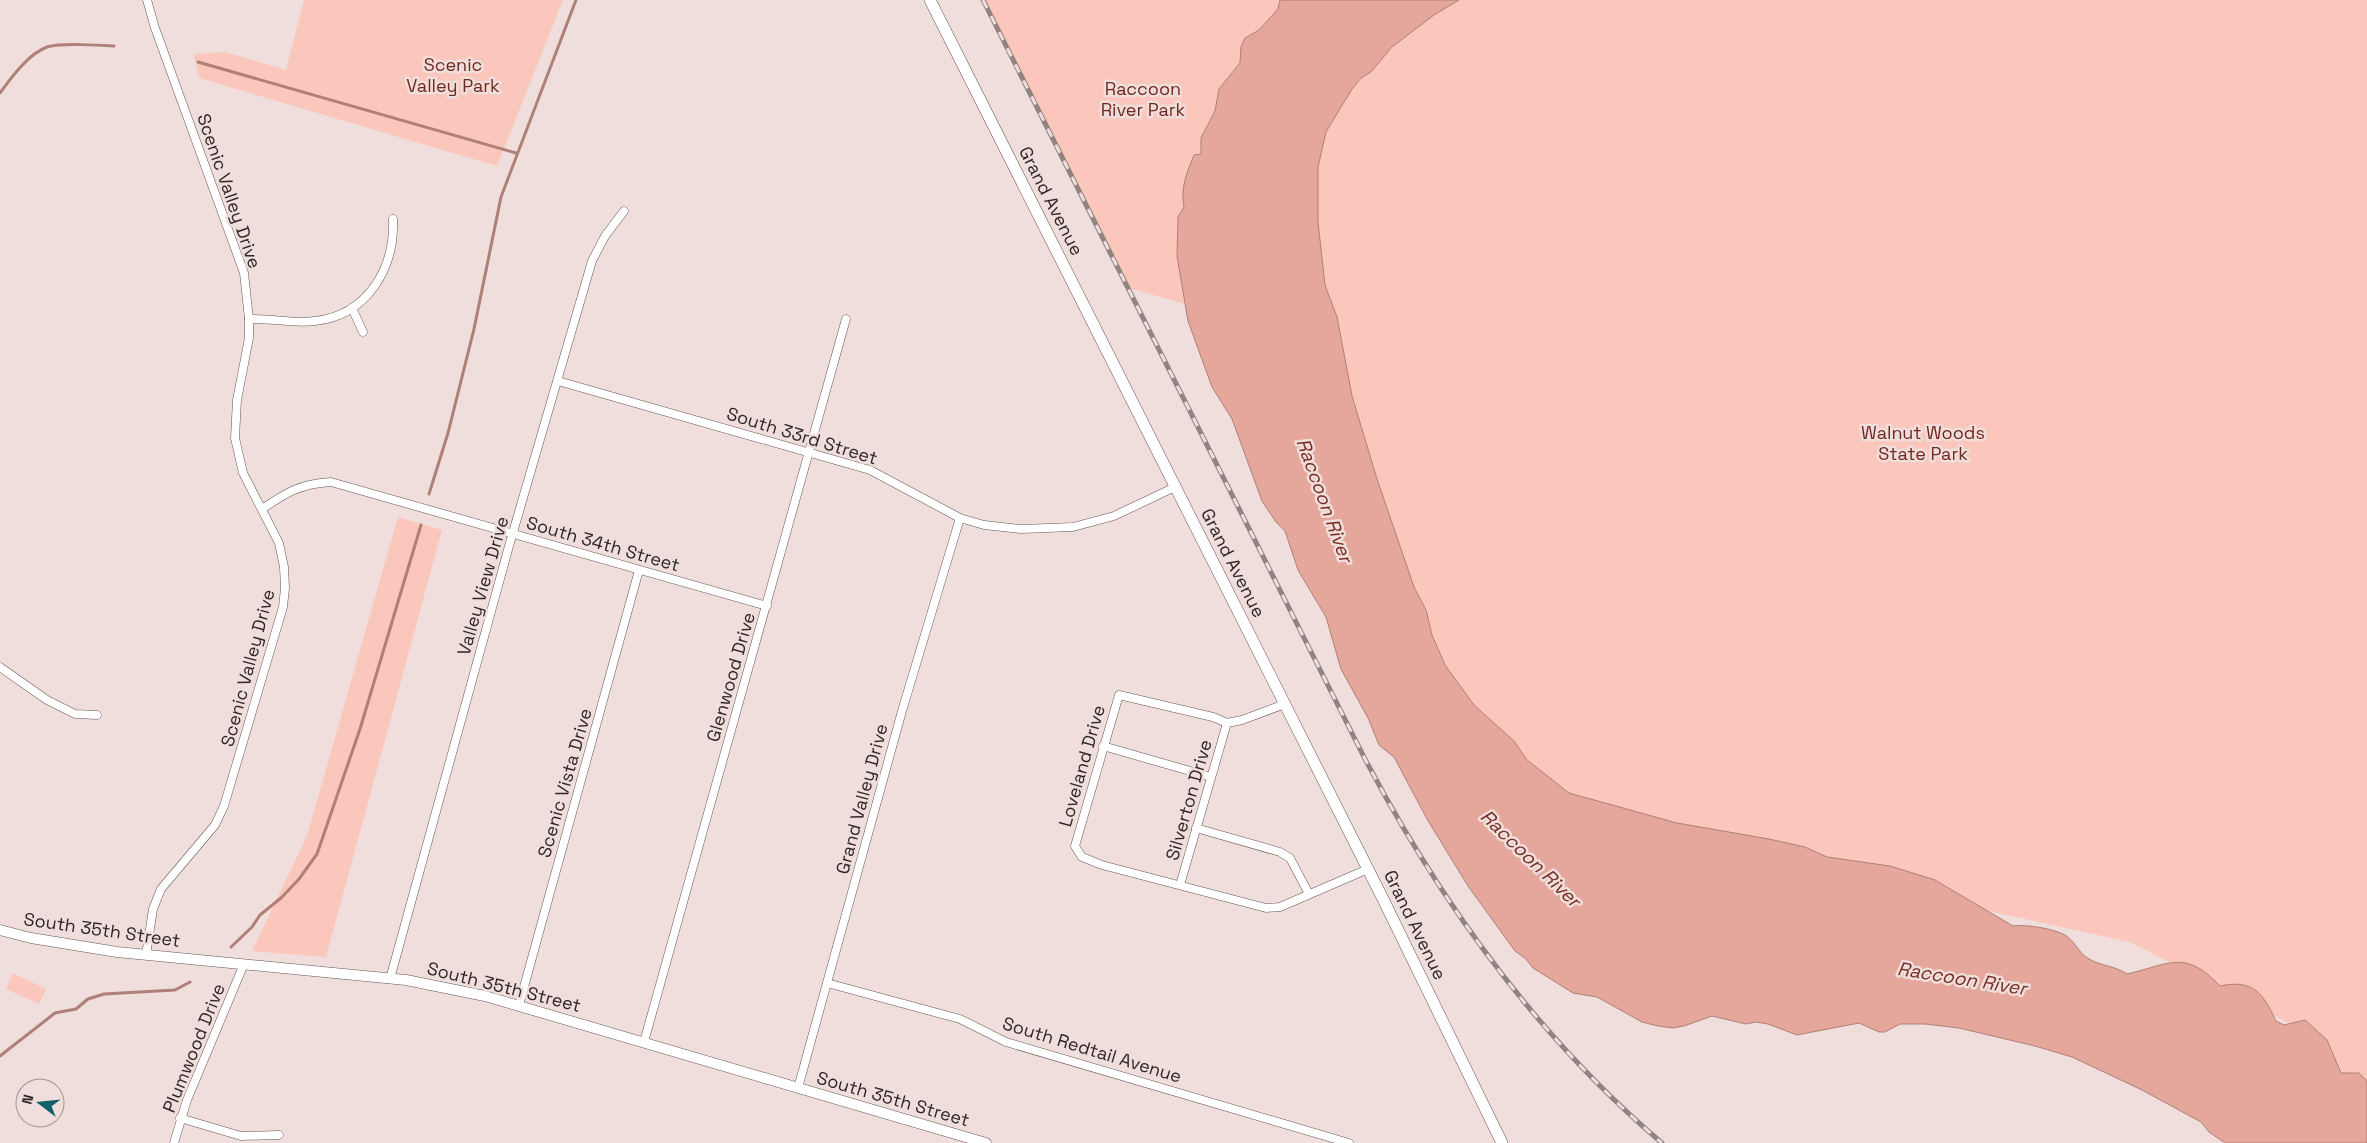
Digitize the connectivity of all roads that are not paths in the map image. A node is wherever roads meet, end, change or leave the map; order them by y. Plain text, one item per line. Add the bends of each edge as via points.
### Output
1 (147, 0) edge
2 (930, 0) edge
3 (624, 211) dead end
4 (393, 219) dead end
5 (352, 308) junction
6 (249, 319) junction
7 (846, 319) dead end
8 (363, 332) dead end
9 (558, 381) junction
10 (810, 453) junction
11 (1175, 487) junction
12 (262, 509) junction
13 (960, 518) junction
14 (513, 534) junction
15 (640, 570) junction
16 (767, 606) junction
17 (0, 666) edge
18 (1285, 704) junction
19 (97, 715) dead end
20 (1227, 723) junction
21 (1103, 746) junction
22 (1211, 777) junction
23 (1196, 828) junction
24 (1368, 869) junction
25 (1180, 885) junction
26 (1309, 894) junction
27 (0, 930) edge
28 (146, 955) junction
29 (244, 964) junction
30 (390, 979) junction
31 (827, 983) junction
32 (518, 1005) junction
33 (644, 1042) junction
34 (798, 1088) junction
35 (180, 1118) junction
36 (279, 1135) dead end
37 (972, 1141) edge
38 (174, 1143) edge
39 (986, 1143) edge
40 (1349, 1143) edge
41 (1502, 1143) edge

1 - 6 street, Scenic Valley Drive via 236,248 244,274
2 - 11 main road, Grand Avenue
3 - 9 street, Valley View Drive via 605,236 592,261
4 - 5 street via 388,265 373,289
5 - 6 street via 316,321
5 - 8 street
6 - 12 street, Scenic Valley Drive via 235,438 243,473
7 - 10 street, Glenwood Drive
9 - 10 street, South 33rd Street
9 - 14 street, Valley View Drive
10 - 13 street, South 33rd Street via 870,470
10 - 16 street, Glenwood Drive
11 - 13 street, South 33rd Street via 1114,516 1073,527 1021,529
11 - 18 main road, Grand Avenue
12 - 14 street, South 34th Street via 288,491 311,483 331,482
12 - 28 street, Scenic Valley Drive via 281,551 285,588 283,607 224,806 215,825 161,889 152,909
13 - 31 street, Grand Valley Drive via 902,711
14 - 15 street, South 34th Street
14 - 30 street, Valley View Drive
15 - 16 street, South 34th Street
15 - 32 street, Scenic Vista Drive
16 - 33 street, Glenwood Drive
17 - 19 street via 47,700 75,714
18 - 20 street
18 - 24 main road, Grand Avenue
20 - 21 street, Loveland Drive via 1119,695
20 - 22 street, Silverton Drive
21 - 22 street
21 - 25 street, Loveland Drive via 1075,846 1082,857 1102,865
22 - 23 street, Silverton Drive
23 - 25 street, Silverton Drive
23 - 26 street via 1280,852 1290,858
24 - 26 street
24 - 41 main road, Grand Avenue
25 - 26 street via 1266,908
27 - 28 street, South 35th Street via 40,940
28 - 29 street, South 35th Street
29 - 30 street, South 35th Street
29 - 35 street, Plumwood Drive
30 - 32 street, South 35th Street
31 - 34 street, Grand Valley Drive
31 - 40 street, South Redtail Avenue via 960,1019 1006,1042
32 - 33 street, South 35th Street
33 - 34 street, South 35th Street
34 - 37 street, South 35th Street
35 - 36 street via 240,1136
35 - 38 street, Plumwood Drive
37 - 39 street, South 35th Street

